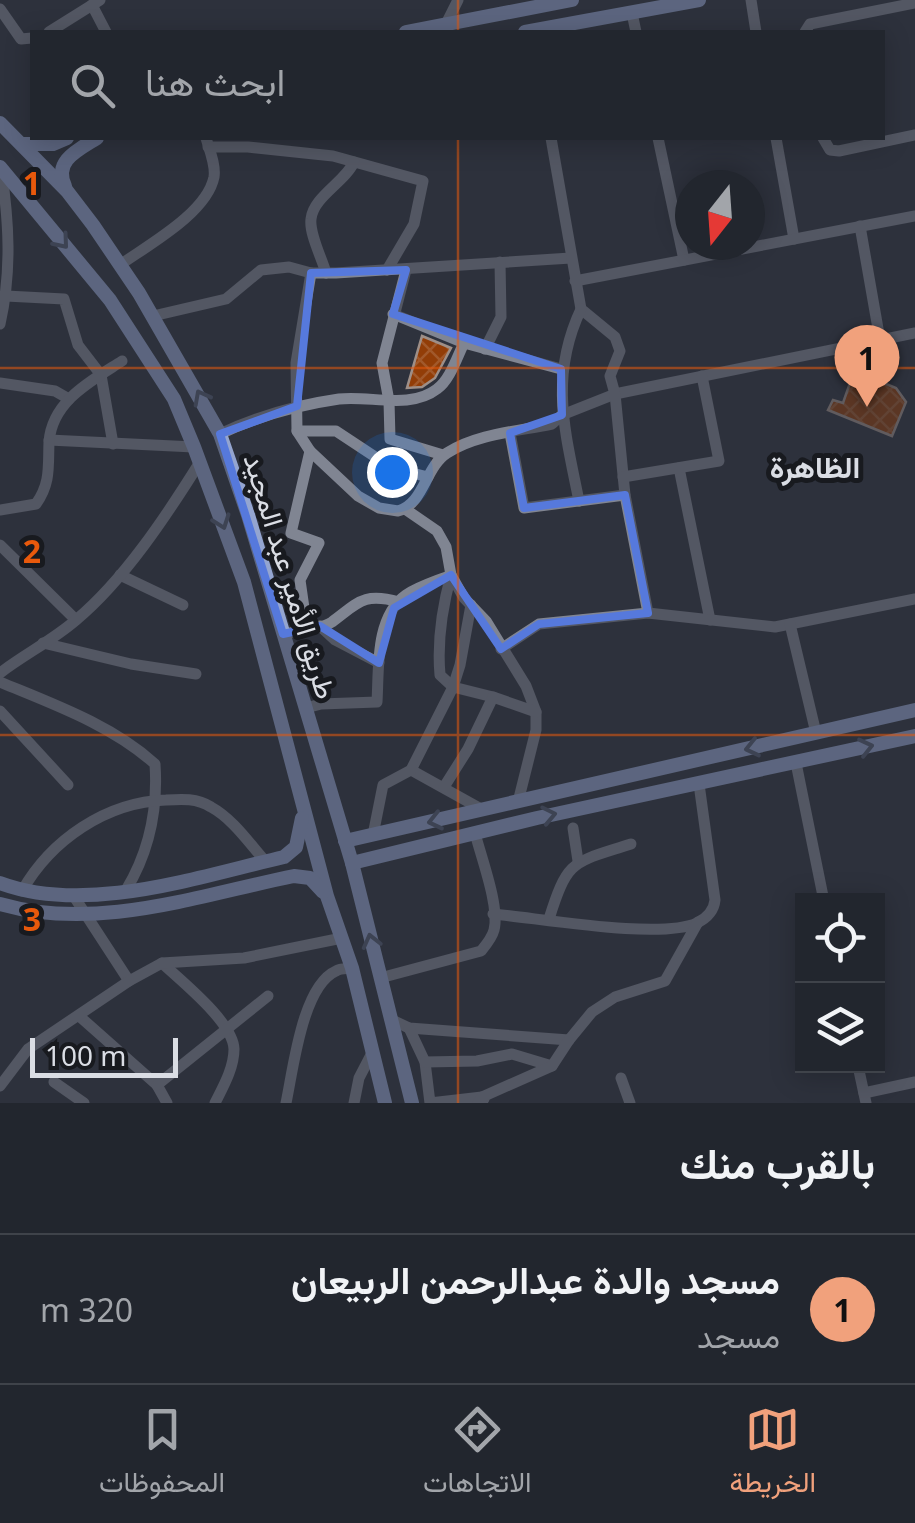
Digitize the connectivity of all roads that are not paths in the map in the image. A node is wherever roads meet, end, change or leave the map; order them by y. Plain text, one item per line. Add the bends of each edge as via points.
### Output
1 (458, 0) edge
2 (572, 0) edge
3 (698, 0) edge
4 (750, 0) edge
5 (96, 2) edge
6 (915, 3) edge
7 (520, 5) edge
8 (878, 5) edge
9 (0, 9) edge
10 (632, 13) junction
11 (446, 24) junction
12 (51, 30) edge
13 (105, 30) edge
14 (416, 30) edge
15 (542, 30) edge
16 (636, 30) edge
17 (756, 30) edge
18 (806, 30) edge
19 (30, 38) edge
20 (0, 123) edge
21 (915, 135) edge
22 (885, 138) edge
23 (62, 140) edge
24 (94, 140) edge
25 (551, 140) edge
26 (658, 140) edge
27 (776, 140) edge
28 (825, 140) edge
29 (868, 140) edge
30 (207, 142) edge
31 (22, 144) junction
32 (354, 162) junction
33 (0, 167) edge
34 (67, 192) junction
35 (915, 216) edge
36 (675, 218) edge
37 (860, 226) junction
38 (794, 239) junction
39 (765, 245) edge
40 (571, 258) junction
41 (684, 260) edge
42 (500, 262) junction
43 (120, 265) junction
44 (387, 270) junction
45 (406, 270) junction
46 (4, 271) edge
47 (310, 273) junction
48 (326, 273) junction
49 (575, 281) junction
50 (6, 296) junction
51 (581, 309) junction
52 (393, 314) junction
53 (153, 316) junction
54 (0, 324) edge
55 (915, 333) edge
56 (880, 340) junction
57 (464, 343) junction
58 (485, 348) junction
59 (122, 361) dead end
60 (561, 369) junction
61 (101, 374) junction
62 (702, 376) junction
63 (0, 382) edge
64 (615, 394) junction
65 (68, 399) junction
66 (389, 401) junction
67 (298, 406) junction
68 (562, 415) junction
69 (297, 431) junction
70 (510, 433) junction
71 (220, 434) junction
72 (49, 440) junction
73 (114, 444) junction
74 (310, 451) junction
75 (196, 454) junction
76 (443, 455) junction
77 (678, 468) junction
78 (428, 477) junction
79 (624, 477) junction
80 (625, 495) junction
81 (579, 501) junction
82 (405, 509) junction
83 (0, 510) edge
84 (0, 545) edge
85 (120, 575) junction
86 (451, 575) junction
87 (915, 599) edge
88 (399, 602) junction
89 (183, 606) dead end
90 (471, 606) junction
91 (648, 613) junction
92 (76, 620) junction
93 (710, 620) junction
94 (790, 624) junction
95 (314, 627) junction
96 (284, 634) junction
97 (43, 643) junction
98 (501, 648) junction
99 (379, 663) junction
100 (0, 672) edge
101 (196, 674) dead end
102 (0, 682) edge
103 (452, 687) junction
104 (493, 696) junction
105 (306, 708) junction
106 (915, 710) edge
107 (0, 711) edge
108 (536, 712) junction
109 (818, 732) junction
110 (915, 736) edge
111 (826, 756) junction
112 (796, 763) junction
113 (411, 770) junction
114 (698, 784) junction
115 (68, 785) dead end
116 (444, 787) junction
117 (158, 800) junction
118 (518, 802) junction
119 (303, 807) junction
120 (484, 810) junction
121 (572, 828) dead end
122 (475, 833) junction
123 (372, 835) junction
124 (346, 840) junction
125 (631, 844) dead end
126 (578, 861) junction
127 (266, 862) junction
128 (352, 864) junction
129 (0, 883) edge
130 (126, 890) junction
131 (22, 892) junction
132 (823, 893) edge
133 (327, 896) junction
134 (75, 898) junction
135 (0, 904) edge
136 (83, 914) junction
137 (493, 914) junction
138 (549, 919) junction
139 (698, 922) junction
140 (342, 938) junction
141 (162, 964) junction
142 (352, 968) junction
143 (380, 978) junction
144 (130, 981) junction
145 (268, 996) dead end
146 (80, 1016) junction
147 (390, 1019) junction
148 (409, 1028) junction
149 (227, 1032) junction
150 (568, 1040) junction
151 (373, 1051) junction
152 (425, 1062) junction
153 (552, 1066) junction
154 (860, 1073) edge
155 (621, 1078) dead end
156 (54, 1082) dead end
157 (915, 1082) edge
158 (157, 1085) junction
159 (0, 1086) edge
160 (408, 1086) junction
161 (386, 1098) edge
162 (865, 1098) edge
163 (482, 1101) edge
164 (84, 1103) edge
165 (167, 1103) edge
166 (216, 1103) edge
167 (286, 1103) edge
168 (354, 1103) edge
169 (403, 1103) edge
170 (412, 1103) edge
171 (630, 1103) edge

1 - 11 street
2 - 7 main road
3 - 10 main road
4 - 17 street
5 - 12 street
5 - 13 street
6 - 8 street
7 - 11 main road
8 - 18 street
9 - 19 street via 21,39
10 - 15 main road
10 - 16 street
11 - 14 main road
20 - 31 main road, طريق الأمير عبد المجيد
21 - 22 street
23 - 31 main road
24 - 34 main road via 64,161
25 - 40 street
26 - 36 street
27 - 38 street
28 - 29 street via 830,150
30 - 32 street
30 - 43 street via 215,173 209,192
31 - 34 main road, طريق الأمير عبد المجيد
32 - 44 street via 423,181 414,224
32 - 48 street via 311,220
33 - 46 street via 9,244
33 -> 75 main road, طريق الأمير عبد المجيد via 110,300 174,399
34 - 43 main road, طريق الأمير عبد المجيد
35 - 37 street
37 - 38 street
37 - 56 street
38 - 39 street
40 - 42 street
40 - 49 street
41 - 49 street
42 - 45 street
42 - 58 street via 501,317
43 - 53 main road, طريق الأمير عبد المجيد
44 - 45 street
44 - 48 street
45 - 52 street
46 - 50 street
47 - 48 street
47 - 53 street via 262,270 226,299
47 - 67 street via 295,373
49 - 51 street
50 - 54 street
50 - 61 street via 64,299 78,345
51 - 60 street
51 - 64 street via 620,350 610,376
52 - 57 street
52 - 66 street via 382,363
71 -> 53 main road, طريق الأمير عبد المجيد
55 - 56 street
56 - 62 street
57 - 58 street
57 - 66 street via 441,387 427,396
58 - 60 street
59 - 61 street
60 - 68 street
61 - 65 street
61 - 73 street
62 - 64 street
62 - 77 street via 720,461
63 - 65 street
64 - 68 street
64 - 79 street
65 - 72 street
66 - 67 street via 344,398
66 - 76 street via 390,439
67 - 69 street
67 - 71 street
68 - 70 street via 552,424
68 - 81 street
69 - 74 street
69 - 78 street via 336,431 392,468
70 - 76 street
70 - 81 street via 524,508
71 - 96 main road, طريق الأمير عبد المجيد
72 - 73 street
72 - 83 street via 46,490 36,504
73 - 75 street
74 - 82 street via 358,496 379,508
74 - 95 street via 291,533 319,543 300,580
75 - 85 street via 180,494
75 -> 119 main road, طريق الأمير عبد المجيد via 244,582
76 - 78 street
77 - 79 street
77 - 93 street
78 - 82 street
79 - 80 street
80 - 81 street
80 - 91 street
82 - 86 street via 437,531
84 - 92 street
85 - 89 street
85 - 92 street
86 - 88 street
86 - 90 street
86 - 103 street via 438,652 440,674
87 - 94 street
88 - 95 street via 356,601 330,624
88 - 99 street via 384,630
90 - 98 street
90 - 103 street
91 - 93 street
91 - 98 street via 539,624
92 - 97 street
93 - 94 street
94 - 109 street
95 - 96 street
95 - 99 street
96 - 105 main road, طريق الأمير عبد المجيد
97 - 100 street
97 - 101 street
98 - 108 street
99 - 105 street via 377,702
102 - 117 street via 137,748 155,764
103 - 104 street
103 - 113 street
104 - 108 street
104 - 116 street
105 - 124 main road, طريق الأمير عبد المجيد
106 - 109 main road
107 - 115 street
108 - 118 street
109 - 111 main road
109 -> 118 main road
111 -> 110 main road
111 - 112 main road
112 - 114 main road
112 - 132 street
113 - 116 street
113 - 123 street via 383,786
122 -> 114 main road
114 - 139 street via 716,900
116 - 120 street
117 - 127 street via 209,805
117 - 130 street
117 - 131 street via 88,821 36,868
118 - 120 main road
119 - 127 main road via 296,847
119 - 133 main road, طريق الأمير عبد المجيد
120 -> 123 main road
121 - 126 street
122 - 128 main road
122 - 137 street
123 - 124 main road
124 - 128 main road, طريق الأمير عبد المجيد
125 - 126 street
126 - 138 street via 567,870
127 - 130 main road
143 -> 128 main road, طريق الأمير عبد المجيد
129 - 131 main road
130 - 134 main road
131 - 134 main road
133 - 136 main road via 310,878 294,876
133 - 140 main road, طريق الأمير عبد المجيد
134 - 136 street
135 - 136 main road
136 - 144 street
137 - 138 street
137 - 143 street via 495,927 481,951
138 - 139 street via 668,928
139 - 150 street via 665,981 615,997
140 - 141 street via 244,958
140 - 142 main road, طريق الأمير عبد المجيد
141 - 144 street
141 - 149 street
142 - 151 main road, طريق الأمير عبد المجيد
142 - 167 street via 335,971 313,999 293,1053
143 - 147 main road, طريق الأمير عبد المجيد
144 - 146 street
145 - 149 street
146 - 158 street
146 - 159 street via 28,1049
147 - 148 street
147 - 160 main road, طريق الأمير عبد المجيد
148 - 150 street
148 - 152 street
149 - 158 street
149 - 166 street via 234,1047
150 - 153 street
151 - 161 main road, طريق الأمير عبد المجيد
151 - 168 street
152 - 153 street via 512,1054
152 - 163 street via 430,1103
153 - 163 street
154 - 162 street
155 - 171 street
156 - 164 street
157 - 162 street
158 - 165 street
160 - 169 main road
160 - 170 main road, طريق الأمير عبد المجيد

